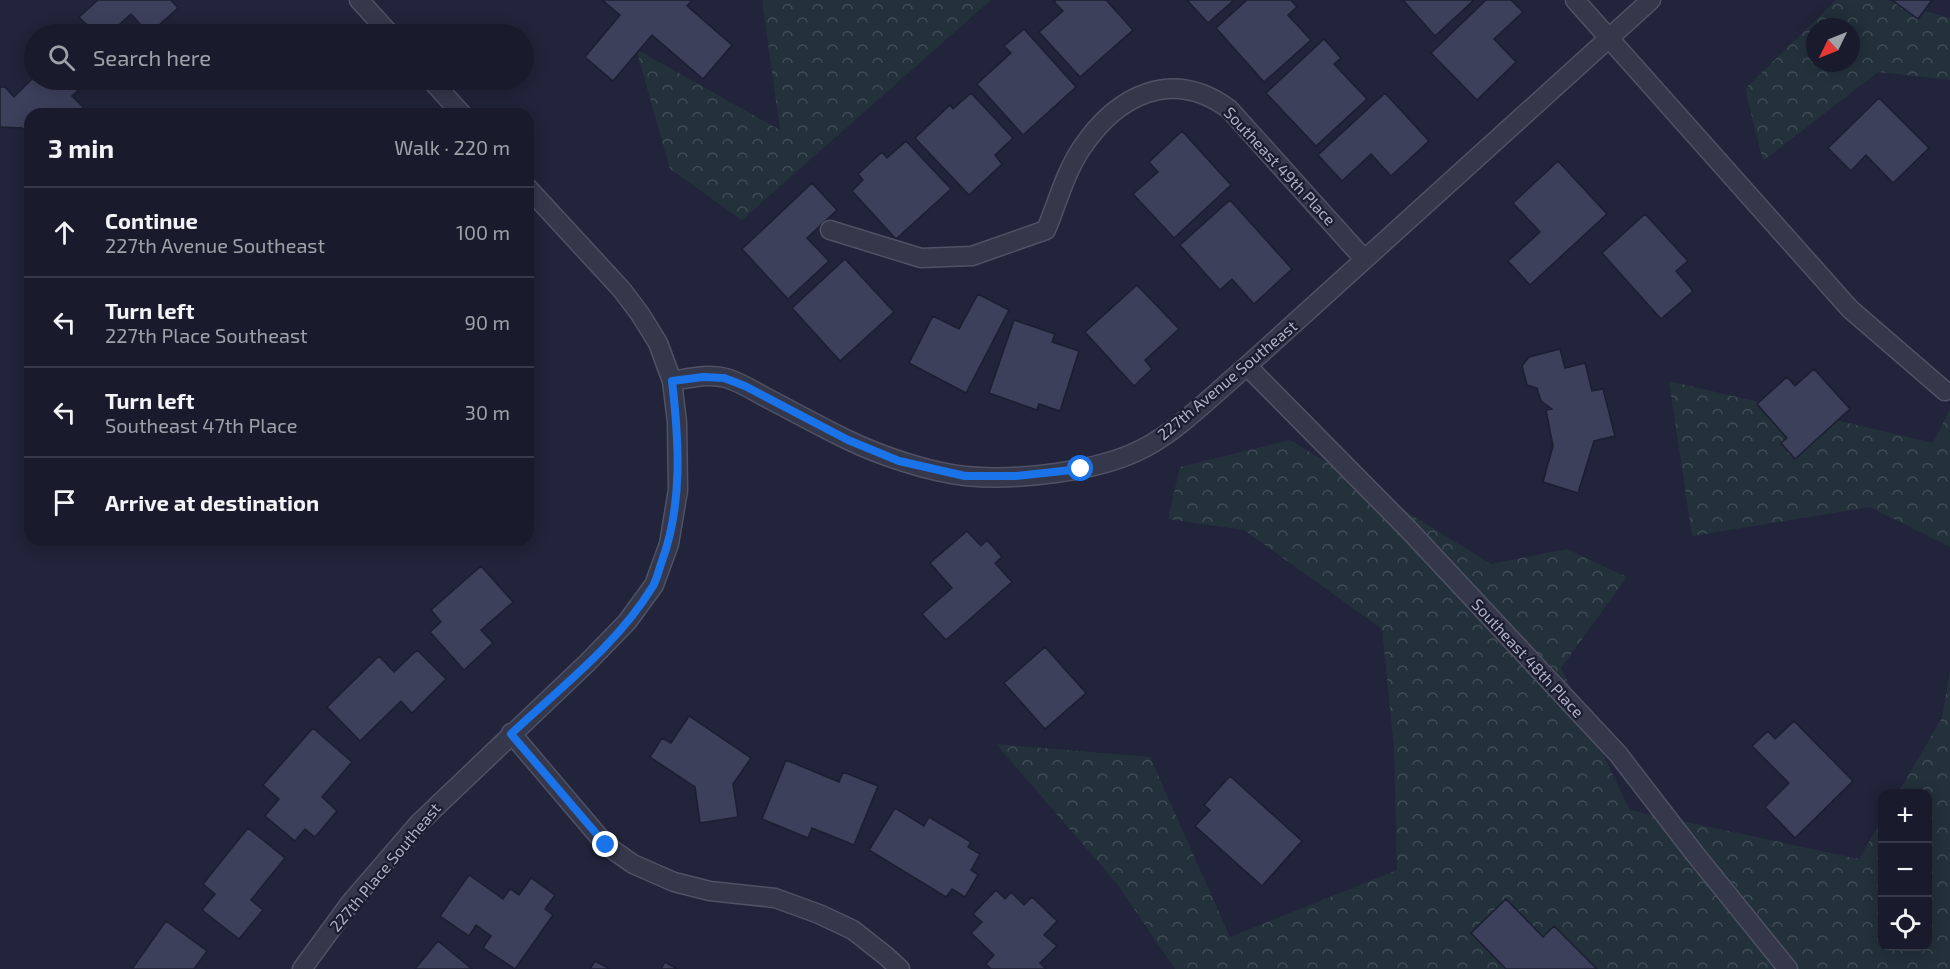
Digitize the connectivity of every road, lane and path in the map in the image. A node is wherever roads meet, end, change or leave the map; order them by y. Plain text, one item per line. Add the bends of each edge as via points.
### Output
1 (359, 0) edge
2 (1575, 0) edge
3 (1651, 0) edge
4 (381, 24) edge
5 (1609, 36) junction
6 (439, 90) edge
7 (456, 108) edge
8 (534, 195) edge
9 (830, 230) dead end
10 (1364, 259) junction
11 (1247, 366) junction
12 (672, 381) junction
13 (1945, 391) dead end
14 (511, 734) junction
15 (302, 969) edge
16 (900, 969) edge
17 (1788, 969) edge

1 - 4 street
2 - 5 street
3 - 5 street, 227th Avenue Southeast
5 - 10 street, 227th Avenue Southeast
5 - 13 street via 1850,309
6 - 7 street
8 - 12 street via 640,314 658,343
9 - 10 street, Southeast 49th Place via 921,258 972,256 1046,230 1069,171 1099,126 1134,99 1155,90 1177,87 1213,97 1229,109
10 - 11 street, 227th Avenue Southeast
11 - 12 street, 227th Avenue Southeast via 1146,448 1081,469 1016,476 965,476 899,461 724,378
11 - 17 street, Southeast 48th Place via 1408,529 1618,754
12 - 14 street, 227th Place Southeast via 678,490 669,544 654,585 627,622
14 - 15 street, 227th Place Southeast via 418,823 351,902
14 - 16 street via 606,845 633,864 674,882 710,891 775,898 819,914 853,930

